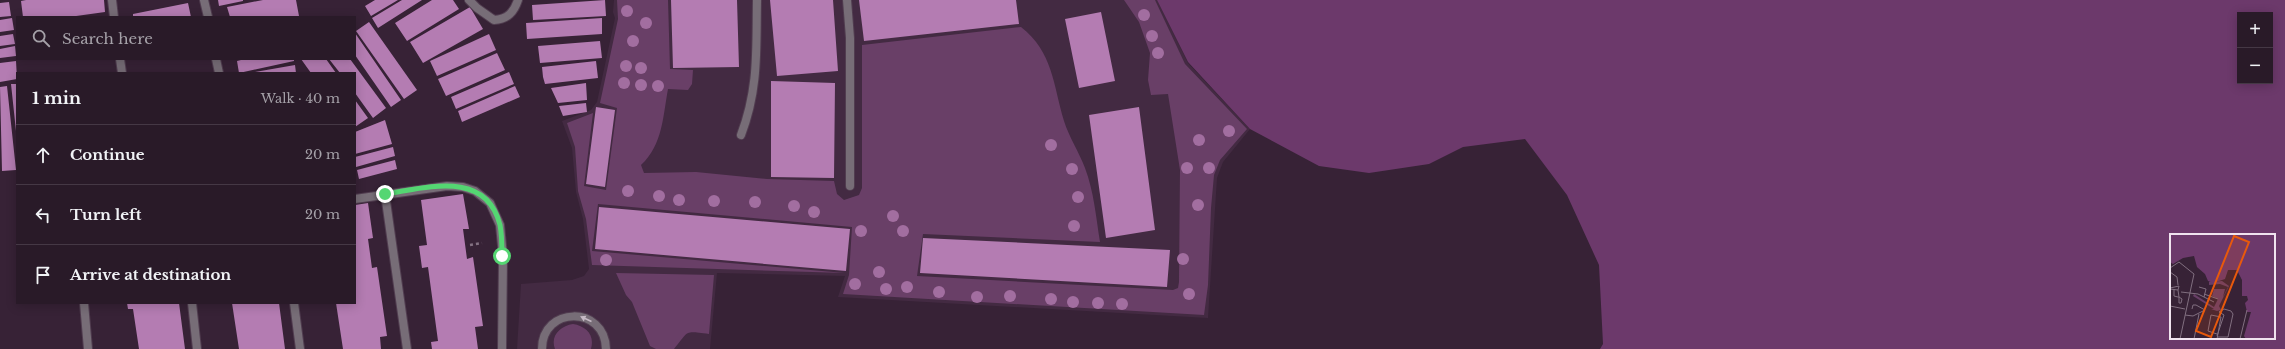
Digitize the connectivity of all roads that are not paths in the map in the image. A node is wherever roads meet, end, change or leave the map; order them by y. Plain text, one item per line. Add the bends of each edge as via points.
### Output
1 (112, 0) edge
2 (204, 0) edge
3 (469, 0) edge
4 (518, 0) edge
5 (757, 0) edge
6 (847, 0) edge
7 (114, 16) edge
8 (208, 16) edge
9 (120, 60) edge
10 (216, 60) edge
11 (122, 72) edge
12 (219, 72) edge
13 (741, 136) dead end
14 (850, 186) dead end
15 (385, 194) junction
16 (356, 199) edge
17 (84, 304) edge
18 (192, 304) edge
19 (294, 304) edge
20 (88, 349) edge
21 (197, 349) edge
22 (300, 349) edge
23 (407, 349) edge
24 (502, 349) edge
25 (542, 349) edge
26 (606, 349) edge

1 - 7 street
2 - 8 street
3 - 4 street via 494,20 509,16 515,10
5 - 13 street via 754,90
6 - 14 street via 850,38
9 - 11 street
10 - 12 street
15 - 16 street
15 - 23 street
15 - 24 street via 458,186 475,191 490,203 500,225
17 - 20 street
18 - 21 street
19 - 22 street
26 -> 25 street via 605,339 598,327 588,319 578,316 563,318 549,327

